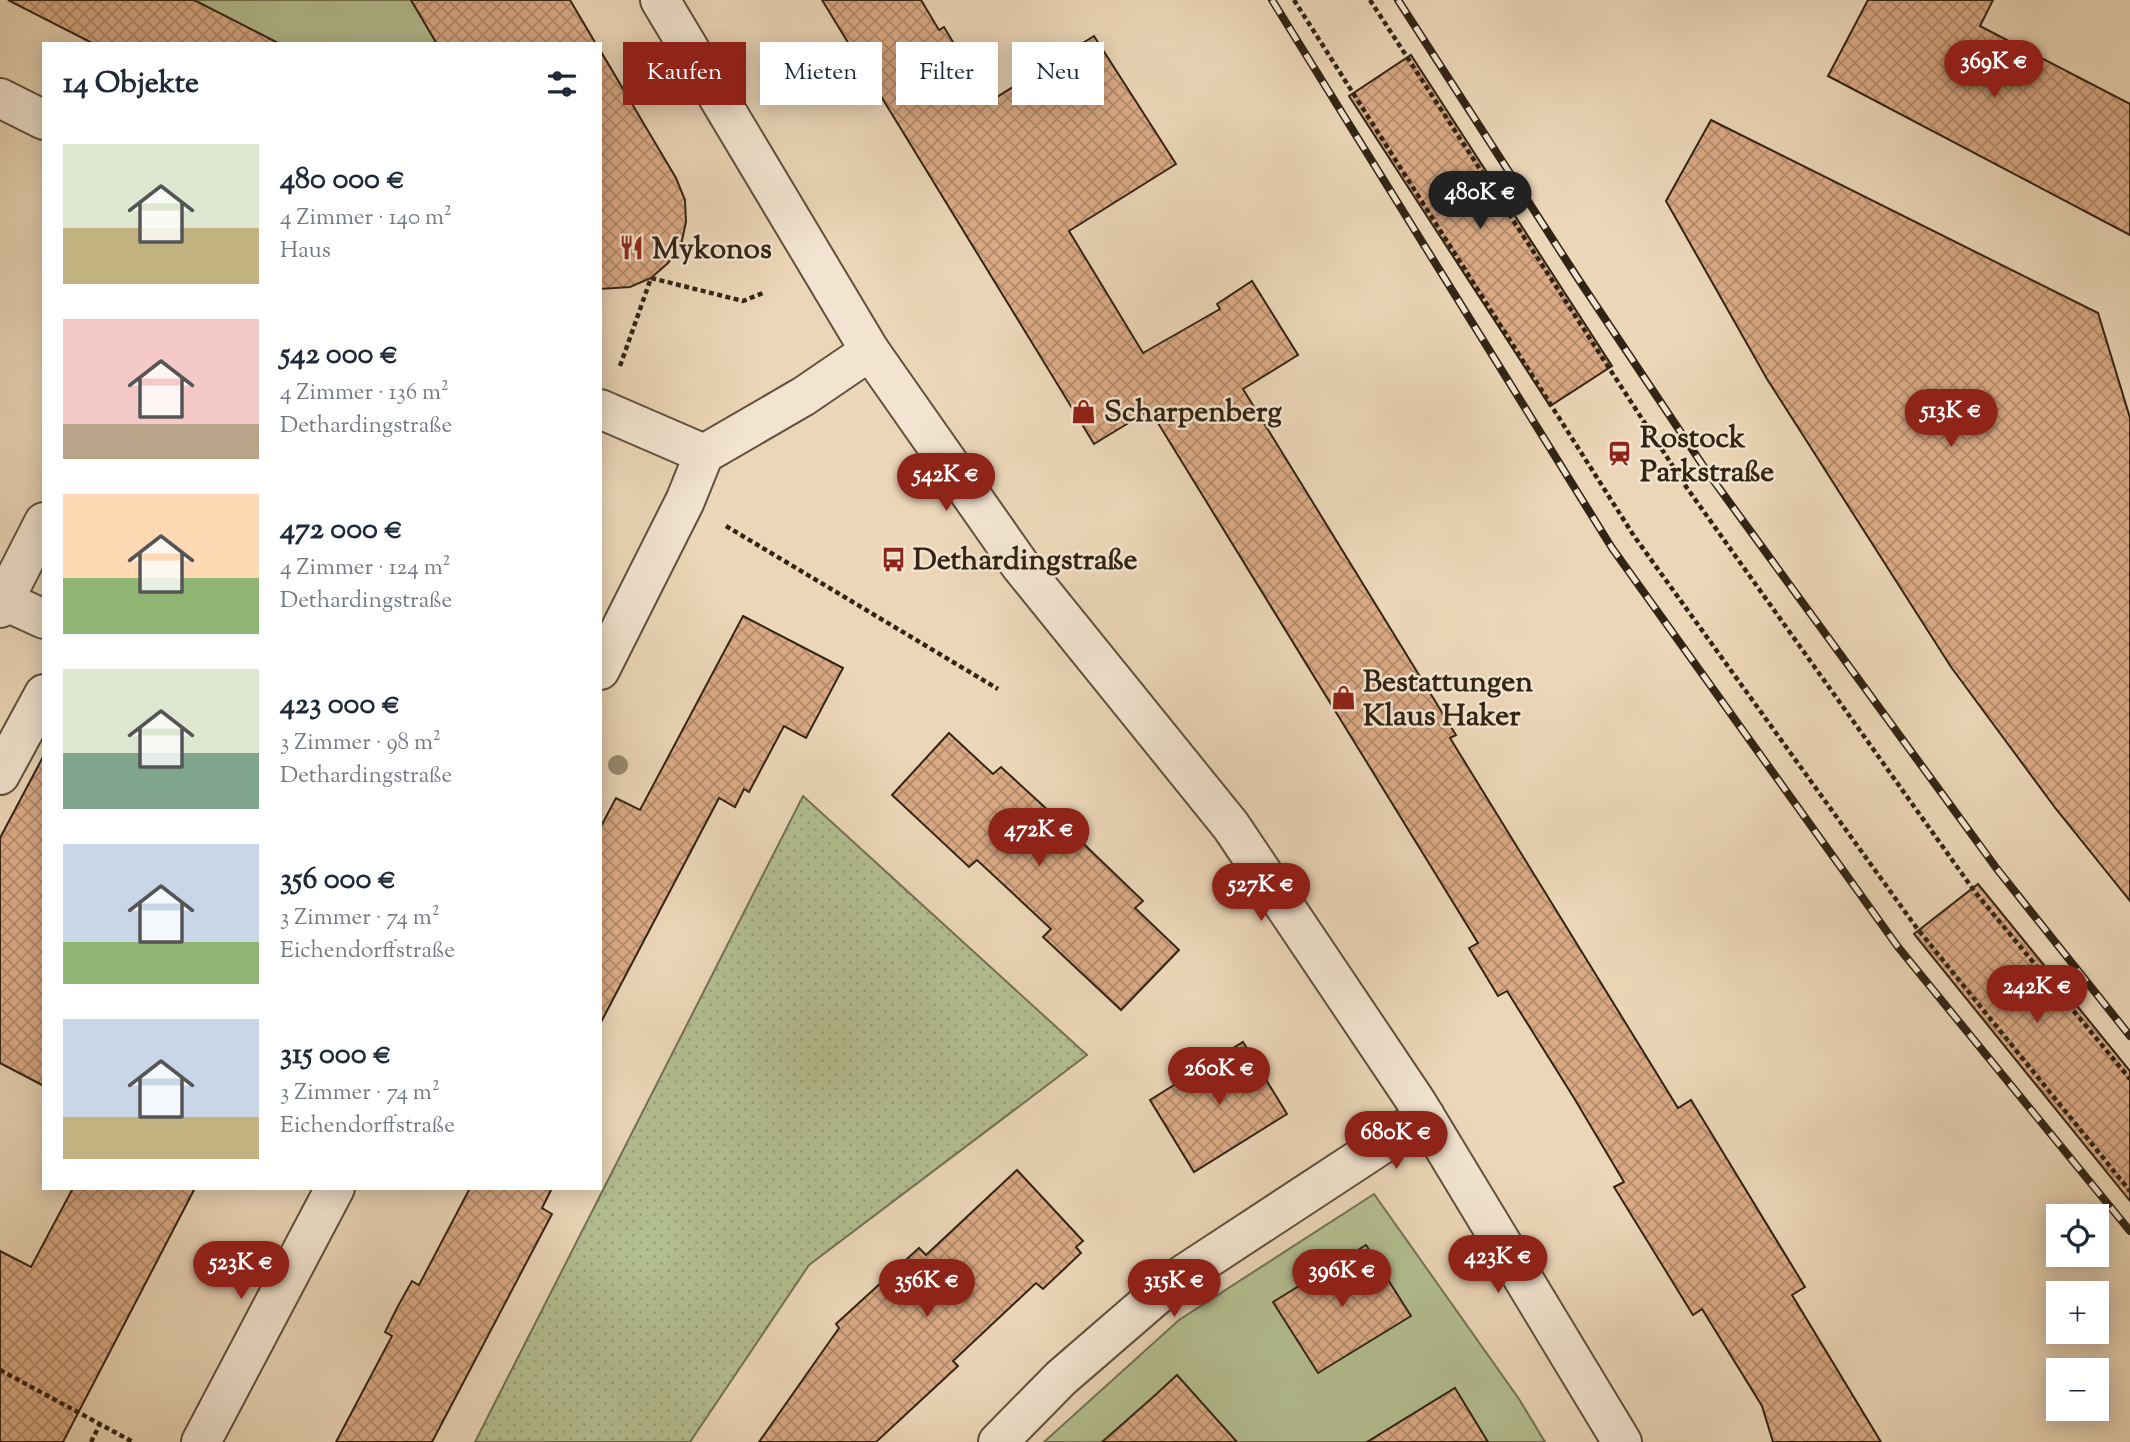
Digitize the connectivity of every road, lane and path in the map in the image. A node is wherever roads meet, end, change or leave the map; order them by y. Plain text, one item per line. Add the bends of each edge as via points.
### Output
1 (660, 0) edge
2 (1294, 0) edge
3 (1370, 0) edge
4 (0, 98) edge
5 (42, 119) edge
6 (763, 293) dead end
7 (870, 351) junction
8 (602, 407) edge
9 (602, 409) edge
10 (704, 454) junction
11 (685, 501) junction
12 (42, 526) edge
13 (1, 602) edge
14 (42, 618) edge
15 (602, 666) edge
16 (999, 689) dead end
17 (42, 698) edge
18 (0, 775) edge
19 (2130, 1079) edge
20 (1425, 1116) junction
21 (334, 1190) edge
22 (2130, 1191) edge
23 (0, 1370) edge
24 (100, 1424) junction
25 (91, 1442) edge
26 (132, 1442) edge
27 (201, 1442) edge
28 (998, 1442) edge
29 (1622, 1442) edge

1 - 7 street
2 - 22 path via 1634,536 1916,927
3 - 19 path via 1687,488 1975,892
4 - 5 street
6 - 8 path via 743,301 651,278
7 - 10 street via 804,397
7 - 20 street via 1020,565 1231,826
9 - 10 street
10 - 11 street
11 - 15 street
11 - 16 path
12 - 13 street
13 - 14 street
17 - 18 street
20 - 28 street via 1172,1282 1061,1378
20 - 29 street
21 - 27 street
23 - 24 path
24 - 25 path
24 - 26 path

